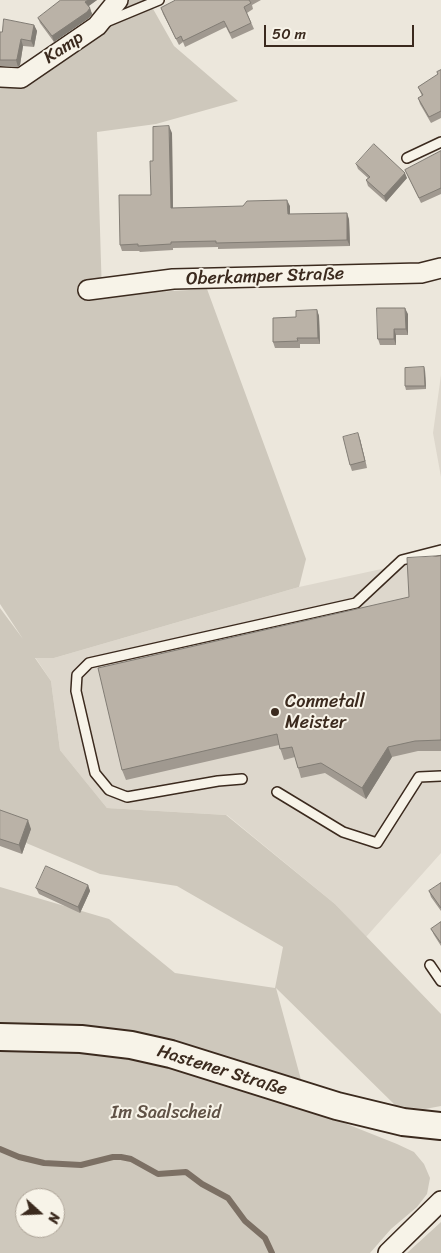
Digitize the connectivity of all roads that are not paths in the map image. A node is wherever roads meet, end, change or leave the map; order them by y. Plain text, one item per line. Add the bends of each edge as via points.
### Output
1 (118, 0) edge
2 (159, 0) edge
3 (97, 26) junction
4 (0, 77) edge
5 (441, 142) edge
6 (407, 158) dead end
7 (441, 268) edge
8 (88, 290) dead end
9 (441, 550) edge
10 (441, 776) edge
11 (242, 779) dead end
12 (277, 792) dead end
13 (430, 966) dead end
14 (441, 981) edge
15 (0, 1038) edge
16 (441, 1126) edge
17 (441, 1201) edge
18 (388, 1253) edge

1 - 3 street, Kamp
2 - 3 lane
3 - 4 street, Kamp via 21,78
5 - 6 lane
7 - 8 street, Oberkamper Straße via 421,272 173,279
9 - 11 lane via 402,560 356,603 89,663 77,675 76,691 95,772 109,790 127,797
10 - 12 lane via 420,777 377,843 343,832
13 - 14 lane
15 - 16 main road, Hastener Straße via 81,1039 131,1045 172,1054 337,1106 403,1122
17 - 18 street

